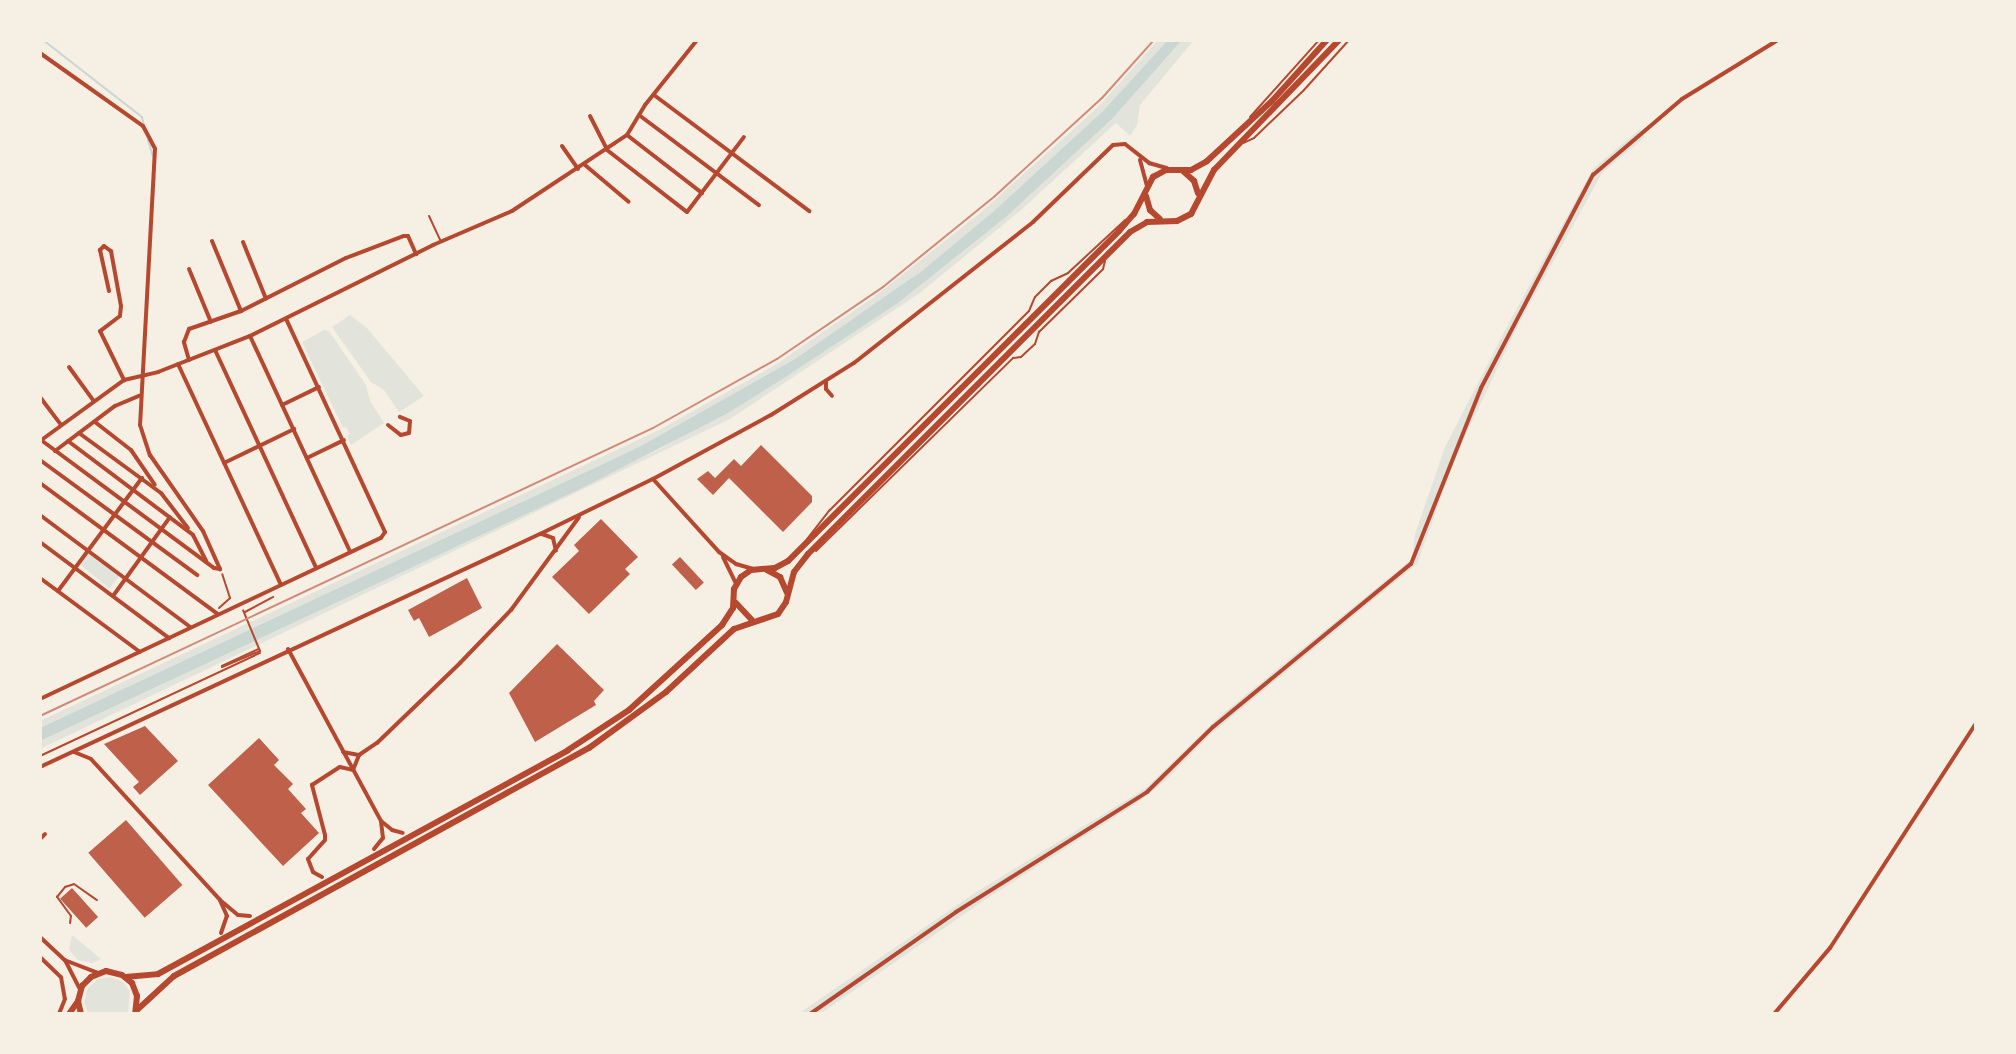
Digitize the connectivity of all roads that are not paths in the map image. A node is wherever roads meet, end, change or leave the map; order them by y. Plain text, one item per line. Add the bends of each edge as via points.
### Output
1 (697, 40) edge
2 (1319, 40) edge
3 (1327, 40) edge
4 (1339, 40) edge
5 (1349, 40) edge
6 (1778, 40) edge
7 (40, 53) edge
8 (653, 95) junction
9 (639, 114) junction
10 (590, 116) dead end
11 (627, 135) junction
12 (744, 137) dead end
13 (1233, 138) junction
14 (1241, 144) junction
15 (562, 146) dead end
16 (607, 150) junction
17 (732, 154) junction
18 (1139, 158) junction
19 (584, 164) junction
20 (578, 169) junction
21 (1169, 169) junction
22 (1183, 171) junction
23 (717, 173) junction
24 (1146, 191) junction
25 (702, 193) junction
26 (1198, 196) junction
27 (629, 202) dead end
28 (759, 205) dead end
29 (809, 211) dead end
30 (1134, 214) junction
31 (429, 216) dead end
32 (1163, 220) junction
33 (212, 241) dead end
34 (243, 242) dead end
35 (441, 242) junction
36 (416, 254) junction
37 (1106, 256) junction
38 (189, 269) dead end
39 (109, 291) dead end
40 (266, 299) junction
41 (241, 311) junction
42 (286, 319) junction
43 (211, 322) junction
44 (250, 336) junction
45 (215, 350) junction
46 (189, 360) junction
47 (178, 364) junction
48 (69, 367) dead end
49 (141, 377) junction
50 (124, 380) junction
51 (826, 381) junction
52 (319, 387) junction
53 (814, 388) junction
54 (826, 389) junction
55 (140, 395) junction
56 (832, 396) dead end
57 (40, 397) edge
58 (93, 400) junction
59 (282, 405) junction
60 (400, 417) dead end
61 (95, 422) junction
62 (60, 425) junction
63 (388, 425) dead end
64 (294, 429) junction
65 (79, 433) junction
66 (40, 440) edge
67 (344, 440) junction
68 (68, 441) junction
69 (259, 446) junction
70 (55, 451) junction
71 (307, 458) junction
72 (40, 460) edge
73 (224, 463) junction
74 (142, 478) junction
75 (653, 479) junction
76 (40, 483) edge
77 (134, 490) junction
78 (161, 493) junction
79 (125, 502) junction
80 (594, 508) junction
81 (601, 511) dead end
82 (40, 515) edge
83 (115, 515) junction
84 (580, 515) junction
85 (170, 517) junction
86 (161, 529) junction
87 (104, 530) junction
88 (191, 533) junction
89 (540, 534) junction
90 (40, 542) edge
91 (152, 543) junction
92 (802, 547) junction
93 (88, 550) junction
94 (350, 552) junction
95 (556, 552) junction
96 (719, 552) junction
97 (808, 554) junction
98 (141, 557) junction
99 (207, 563) junction
100 (75, 568) junction
101 (316, 568) junction
102 (755, 569) junction
103 (767, 570) junction
104 (197, 575) dead end
105 (40, 578) edge
106 (126, 578) junction
107 (280, 584) junction
108 (736, 584) junction
109 (58, 591) junction
110 (787, 593) junction
111 (113, 596) junction
112 (734, 596) junction
113 (218, 614) junction
114 (752, 620) junction
115 (190, 627) junction
116 (169, 638) junction
117 (288, 649) junction
118 (140, 652) junction
119 (40, 699) edge
120 (1976, 723) edge
121 (97, 741) junction
122 (343, 752) junction
123 (70, 753) junction
124 (359, 755) junction
125 (91, 759) junction
126 (40, 767) edge
127 (353, 770) junction
128 (381, 821) junction
129 (403, 833) dead end
130 (45, 834) dead end
131 (40, 839) edge
132 (374, 849) dead end
133 (322, 877) dead end
134 (97, 900) dead end
135 (220, 900) junction
136 (250, 916) dead end
137 (70, 923) dead end
138 (221, 933) dead end
139 (40, 937) edge
140 (40, 957) edge
141 (65, 960) junction
142 (98, 973) junction
143 (125, 977) junction
144 (80, 990) junction
145 (78, 1001) junction
146 (136, 1012) edge
147 (59, 1014) edge
148 (69, 1014) edge
149 (81, 1014) edge
150 (810, 1014) edge
151 (1774, 1014) edge

1 - 8 street
2 - 13 lane
3 - 13 main road
4 - 14 main road
5 - 14 lane via 1293,101
6 - 150 street via 1682,99 1593,175 1481,388 1411,564 1213,727 1147,792 956,912
7 - 49 street via 143,126 155,149
8 - 9 street
8 - 17 street
9 - 11 street
9 - 23 street
10 - 16 street
11 - 16 street
11 - 25 street
12 - 17 street
13 - 22 main road via 1207,161
14 - 26 main road via 1214,170
15 - 20 street
16 - 19 street
16 - 25 street via 687,212
17 - 23 street
17 - 29 street
18 - 21 street
18 - 24 street
18 - 51 street via 1125,144 1113,145 1033,222
19 - 20 street
19 - 27 street
20 - 35 street via 512,211
21 - 22 main road
21 - 24 main road via 1156,175
22 - 26 main road via 1194,181
23 - 25 street
23 - 28 street
24 - 30 main road
24 - 32 main road via 1150,210
26 - 32 main road via 1188,216
30 - 92 main road
30 - 92 lane via 1035,297 1029,311 830,510
31 - 35 lane
32 - 37 main road via 1137,227
33 - 41 street
34 - 40 street
35 - 36 street
36 - 40 street via 404,236 346,258
36 - 42 street
37 - 97 main road
37 - 97 lane via 1103,269 1039,332 1035,344 1013,358 822,548
38 - 43 street
39 - 50 street via 100,250 104,246 111,251 121,306 120,316 100,331
40 - 41 street
41 - 43 street
42 - 44 street
42 - 52 street
43 - 46 street via 185,335
44 - 45 street
44 - 59 street
45 - 46 street
45 - 69 street
46 - 47 street
47 - 49 street
47 - 73 street
48 - 58 street
49 - 50 street
49 - 55 street
50 - 58 street
51 - 53 street
51 - 54 street
52 - 59 street
52 - 67 street
53 - 54 street
53 - 75 street
54 - 56 street
55 - 61 street
55 - 99 street via 140,425 150,455 203,531 220,569
57 - 62 street
58 - 62 street
59 - 64 street
60 - 63 street via 410,421 409,433 401,435
61 - 65 street
61 - 78 street via 131,450
62 - 66 street
64 - 69 street
64 - 71 street
65 - 68 street
65 - 74 street
66 - 70 street
67 - 71 street
67 - 94 street via 384,525 381,538
68 - 70 street
68 - 77 street
69 - 73 street
69 - 101 street
70 - 79 street
71 - 94 street
72 - 83 street
73 - 107 street
74 - 77 street
74 - 78 street
75 - 80 street
75 - 96 street
76 - 87 street
77 - 79 street
77 - 85 street
78 - 88 street
79 - 83 street
79 - 86 street
80 - 81 street
80 - 84 street
82 - 93 street
83 - 87 street
83 - 91 street
84 - 89 street
84 - 95 street
85 - 86 street
85 - 88 street
86 - 91 street
86 - 99 street
87 - 93 street
87 - 98 street
88 - 99 street
89 - 95 street via 551,535
89 - 117 street
90 - 100 street
91 - 98 street
91 - 104 street
92 - 103 main road via 788,561
93 - 100 street
93 - 106 street
94 - 101 street
95 - 124 street via 498,625
96 - 102 street
96 - 108 street
97 - 110 main road
98 - 106 street
98 - 113 street
100 - 109 street
100 - 111 street
101 - 107 street
102 - 103 main road
102 - 108 main road
103 - 110 main road via 780,577
105 - 109 street
106 - 111 street
106 - 115 street
107 - 113 street
108 - 112 main road
109 - 118 street
110 - 114 main road via 778,614 763,622
111 - 116 street
112 - 114 main road via 742,614
112 - 143 main road via 730,617 701,647 629,710 586,739 158,974
113 - 115 street
114 - 146 main road via 734,629 666,692 589,748 174,976
115 - 116 street
116 - 118 street
117 - 121 street
117 - 122 street
118 - 119 street
120 - 151 street via 1830,948
121 - 123 street
121 - 125 street
122 - 124 street
122 - 127 street
123 - 125 street
123 - 126 street
124 - 127 street
125 - 135 street
127 - 128 street
127 - 133 street via 340,767 312,785 325,840 308,859 313,872
128 - 129 street
128 - 132 street via 383,838
130 - 131 street
134 - 137 lane via 74,884 65,887 57,897 71,916
135 - 136 street via 238,915
135 - 138 street via 227,916
139 - 141 street
140 - 147 street via 61,977 65,999
141 - 142 street
141 - 144 street
142 - 143 main road
142 - 144 main road
143 - 146 main road via 136,991
144 - 145 main road
145 - 148 main road
145 - 149 main road

